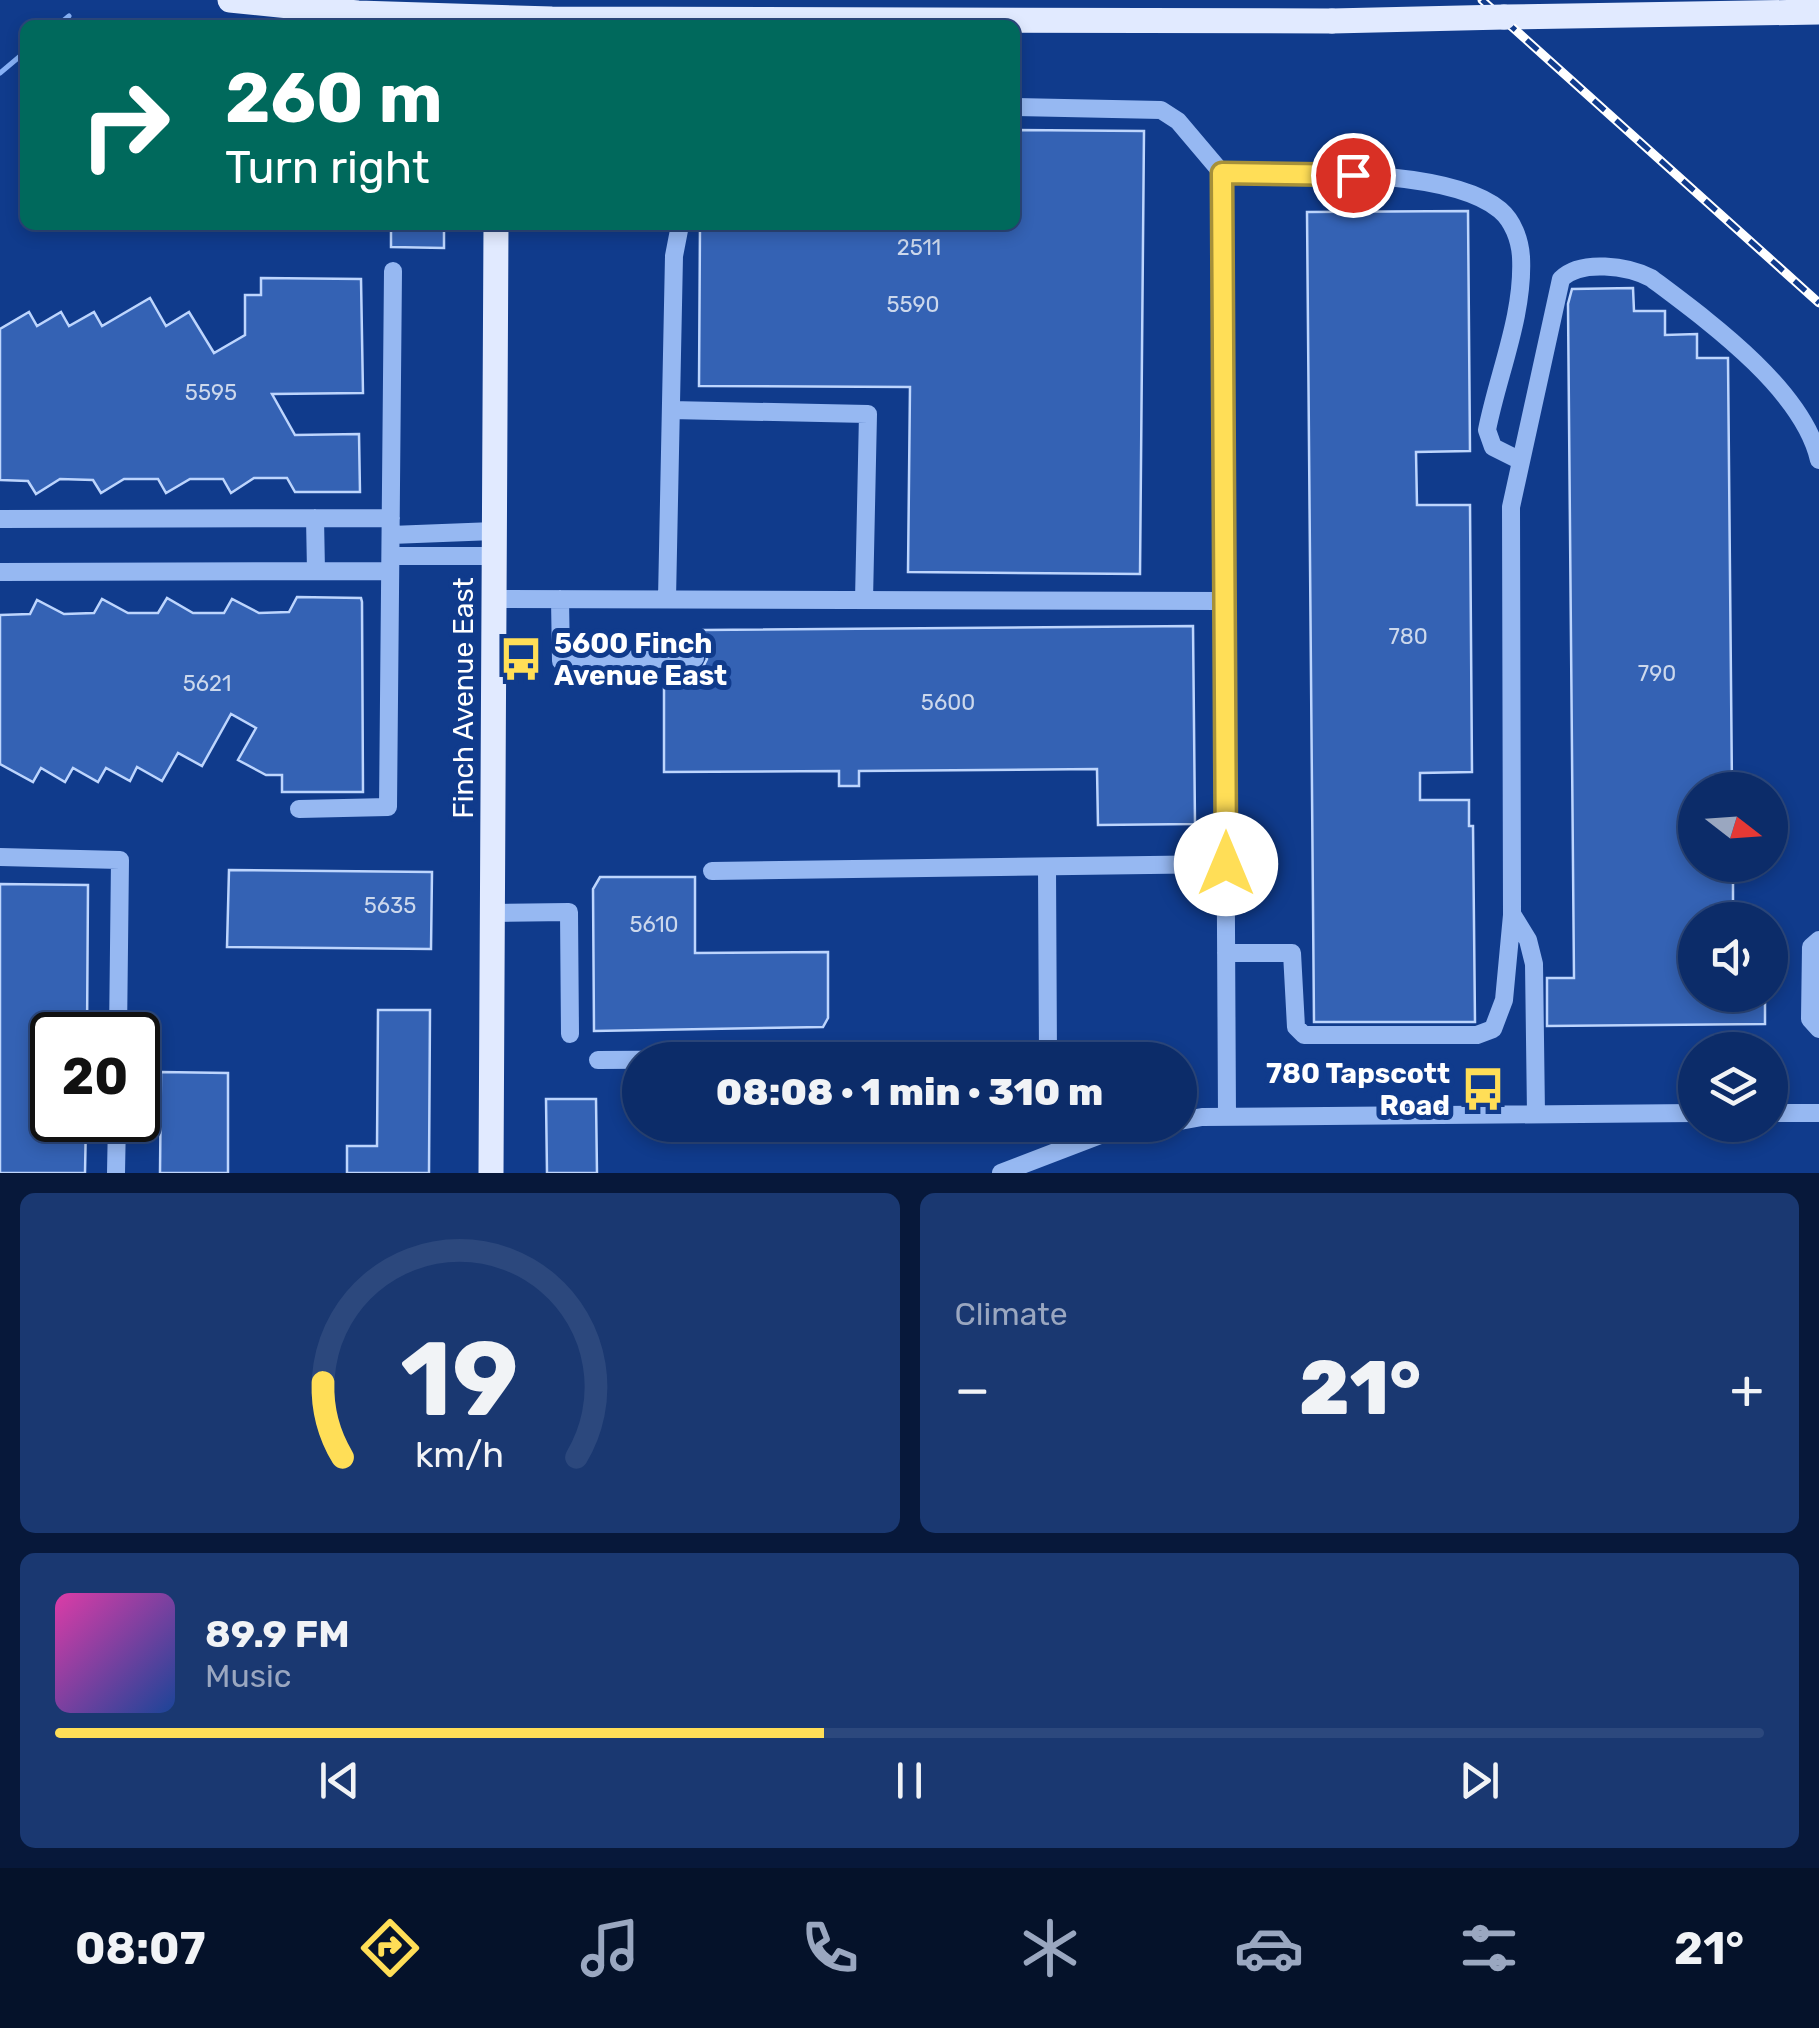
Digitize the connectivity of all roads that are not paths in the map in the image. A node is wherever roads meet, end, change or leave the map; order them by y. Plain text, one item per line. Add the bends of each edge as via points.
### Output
1 (230, 0) edge
2 (1819, 12) edge
3 (484, 13) edge
4 (516, 14) edge
5 (613, 20) edge
6 (1020, 22) edge
7 (1020, 108) edge
8 (1222, 173) junction
9 (496, 230) edge
10 (679, 230) edge
11 (393, 271) dead end
12 (671, 410) junction
13 (1519, 460) junction
14 (1819, 460) edge
15 (316, 518) junction
16 (0, 520) edge
17 (391, 527) junction
18 (494, 543) junction
19 (390, 563) junction
20 (316, 571) junction
21 (0, 572) edge
22 (493, 599) junction
23 (560, 599) junction
24 (667, 600) junction
25 (864, 600) junction
26 (1224, 601) junction
27 (695, 658) dead end
28 (299, 809) dead end
29 (0, 857) edge
30 (1226, 864) junction
31 (1047, 867) junction
32 (712, 871) dead end
33 (492, 913) junction
34 (1512, 914) junction
35 (1819, 940) edge
36 (1226, 953) junction
37 (118, 1012) edge
38 (1819, 1029) edge
39 (570, 1034) dead end
40 (598, 1060) dead end
41 (1788, 1112) edge
42 (1678, 1113) edge
43 (1819, 1113) edge
44 (1536, 1114) junction
45 (1226, 1117) junction
46 (1197, 1120) edge
47 (117, 1142) edge
48 (1082, 1142) edge
49 (490, 1172) edge
50 (116, 1173) edge
51 (1002, 1173) edge

1 - 3 main road via 358,13
2 - 6 main road, bridge
3 - 4 main road
4 - 5 main road
7 - 8 street via 1161,110
8 - 13 street via 1398,180 1472,194 1503,212 1515,230 1521,280 1488,430 1493,447
8 - 26 street
9 - 18 main road, Finch Avenue East
10 - 12 street
11 - 17 street
12 - 24 street
12 - 25 street via 868,414
13 - 14 street via 1562,279 1574,270 1611,267 1650,278 1753,362 1803,420
13 - 34 street via 1509,553
15 - 16 street
15 - 17 street
15 - 20 street
17 - 18 street
17 - 19 street
18 - 19 street
18 - 22 main road, Finch Avenue East
19 - 20 street
19 - 28 street via 388,807
20 - 21 street
22 - 23 street
22 - 33 main road, Finch Avenue East
23 - 24 street
23 - 27 street via 562,661
24 - 25 street
25 - 26 street
26 - 30 street
29 - 37 street via 120,860
30 - 31 street
30 - 36 street
31 - 32 street
31 - 40 street via 1048,1057
33 - 39 street via 569,912
33 - 49 main road, Finch Avenue East
34 - 36 street via 1504,1000 1493,1030 1476,1035 1304,1036 1296,1027 1292,953
34 - 44 street via 1533,951
35 - 38 street via 1811,947 1810,1018
36 - 45 street
41 - 43 street
42 - 44 street
44 - 45 street
45 - 46 street
47 - 50 street
48 - 51 street

